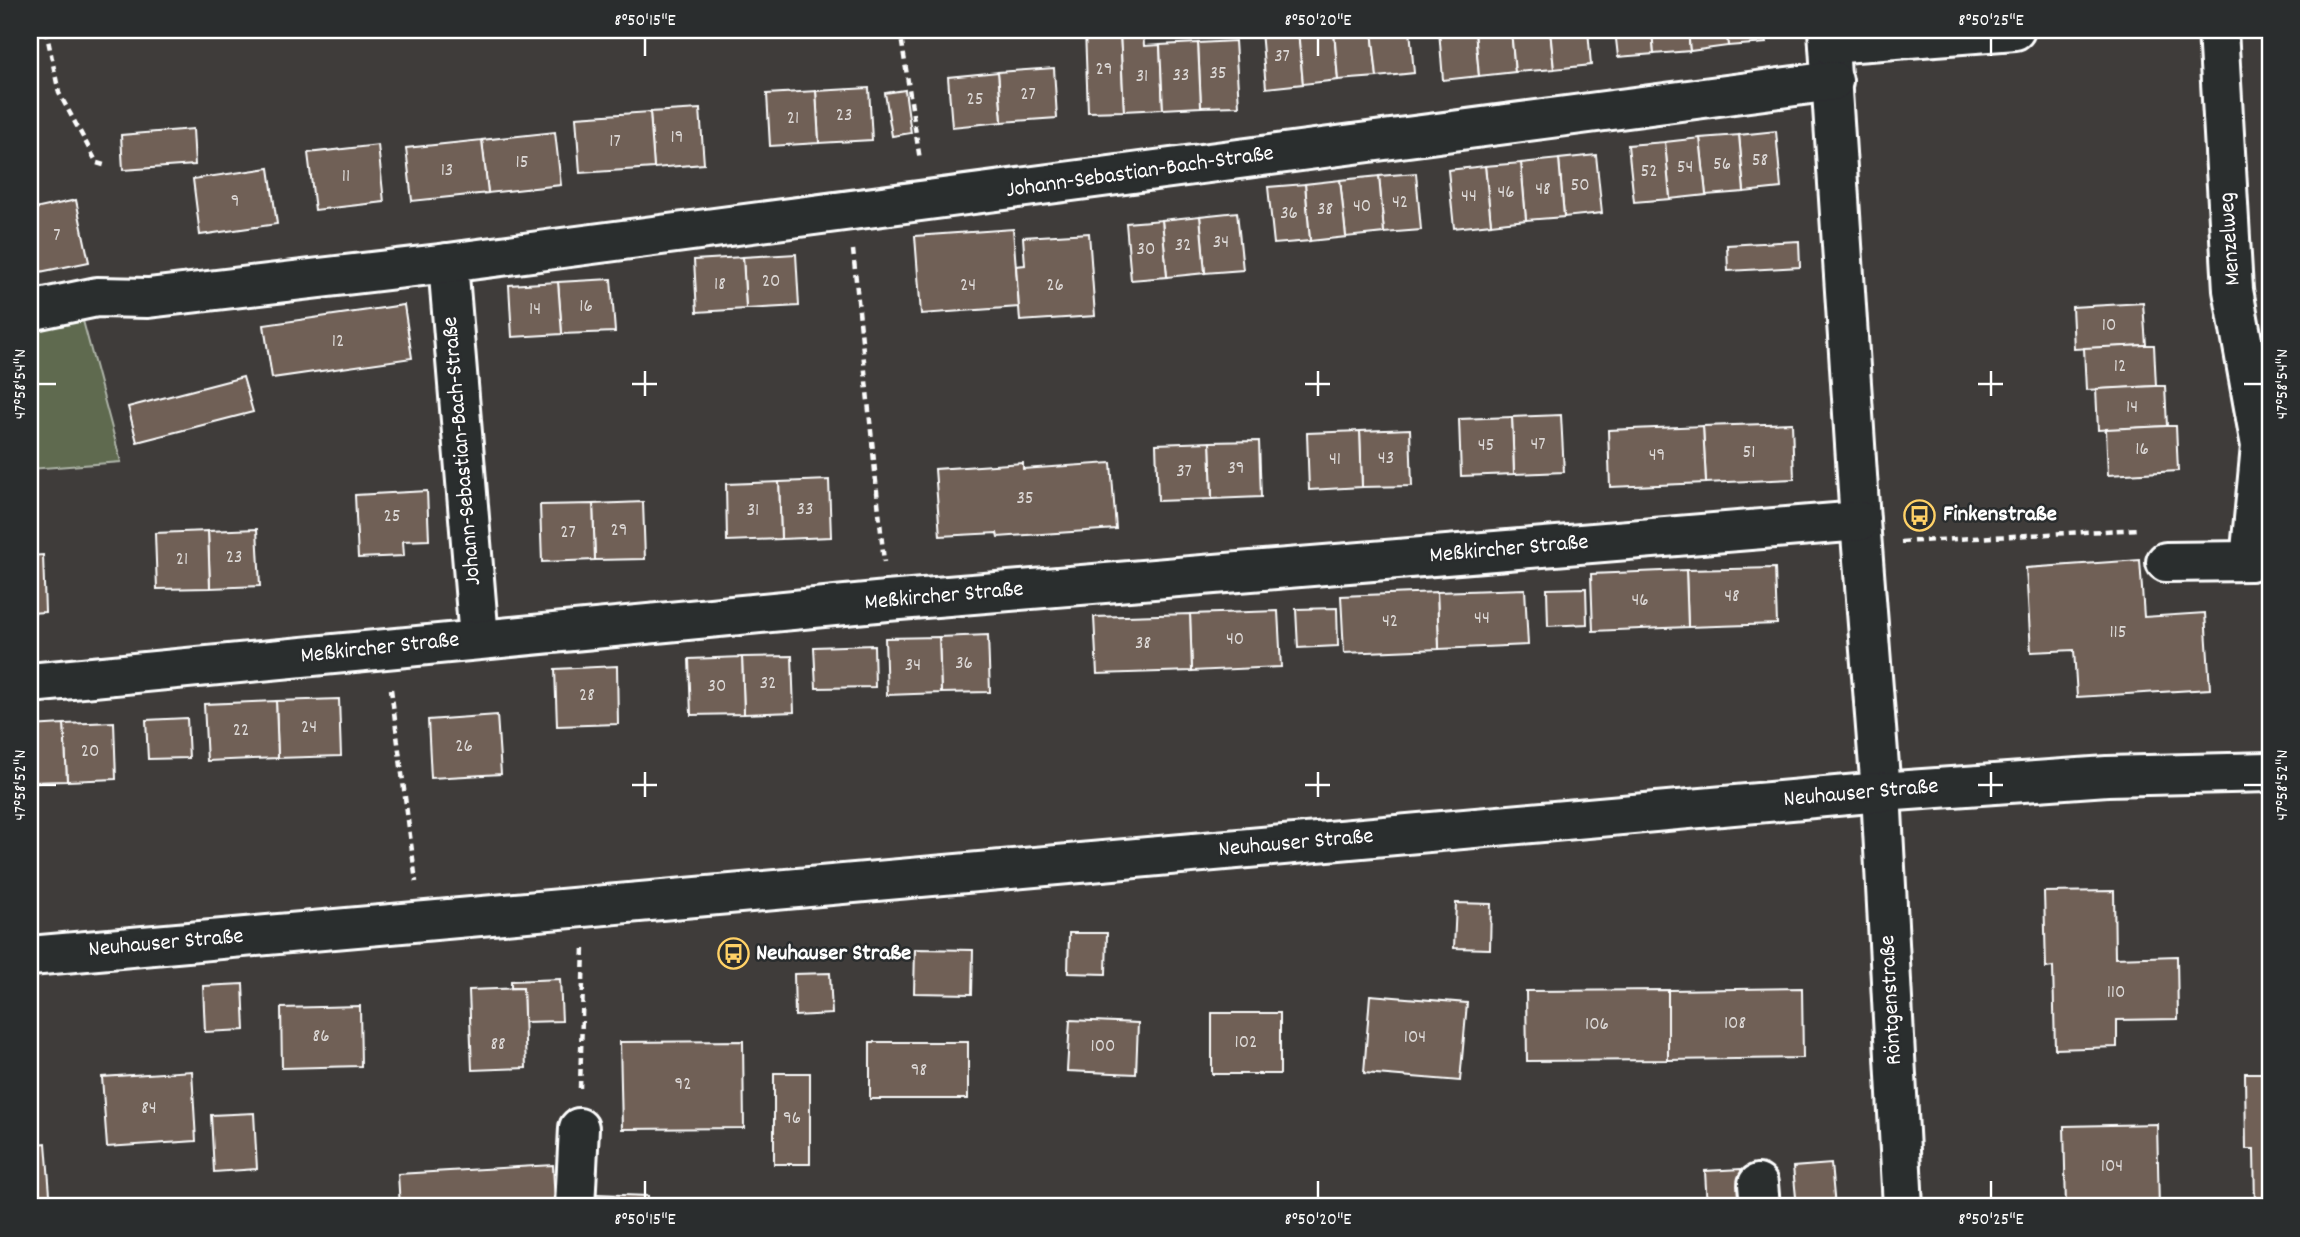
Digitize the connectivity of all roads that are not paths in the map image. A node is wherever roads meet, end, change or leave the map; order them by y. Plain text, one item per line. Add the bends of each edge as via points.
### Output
1 (2015, 30) edge
2 (2218, 30) edge
3 (1828, 37) edge
4 (1833, 81) junction
5 (448, 263) junction
6 (30, 311) edge
7 (1861, 533) junction
8 (2166, 562) road end
9 (479, 639) junction
10 (30, 682) edge
11 (2270, 772) edge
12 (1881, 792) junction
13 (30, 956) edge
14 (579, 1128) road end
15 (575, 1207) edge
16 (1903, 1207) edge

1 - 3 street
2 - 8 street, Menzelweg via 2233,290 2261,446 2250,561
3 - 4 street
4 - 5 street, Johann-Sebastian-Bach-Straße
4 - 7 street
5 - 6 street, Johann-Sebastian-Bach-Straße via 148,298 97,297
5 - 9 street, Johann-Sebastian-Bach-Straße
7 - 9 street, Meßkircher Straße via 887,601
7 - 12 street
9 - 10 street, Meßkircher Straße
11 - 12 street, Neuhauser Straße via 2107,776
12 - 13 street, Neuhauser Straße
12 - 16 street, Röntgenstraße
14 - 15 street

